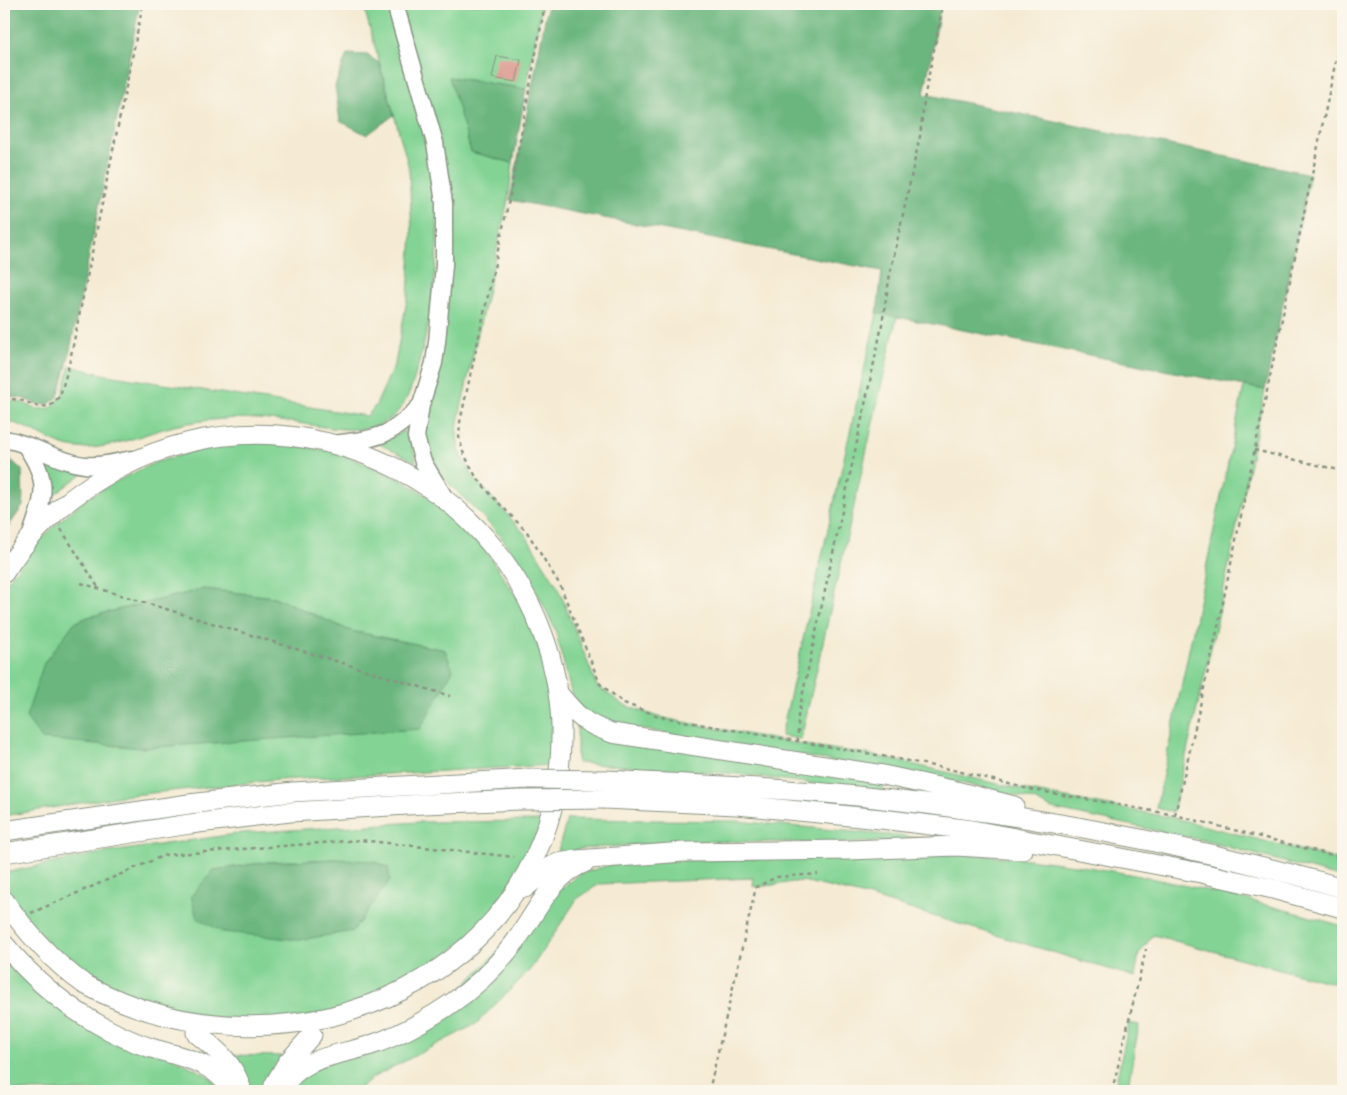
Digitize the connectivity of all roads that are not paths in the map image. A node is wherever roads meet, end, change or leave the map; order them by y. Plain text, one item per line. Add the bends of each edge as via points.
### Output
1 (395, 4) edge
2 (421, 404) junction
3 (4, 439) edge
4 (25, 444) junction
5 (334, 444) junction
6 (146, 456) junction
7 (447, 501) junction
8 (30, 537) junction
9 (4, 573) edge
10 (558, 693) junction
11 (1052, 823) junction
12 (8, 831) edge
13 (11, 851) edge
14 (596, 859) junction
15 (1138, 860) junction
16 (1343, 888) edge
17 (518, 894) junction
18 (4, 900) edge
19 (1343, 908) edge
20 (11, 921) edge
21 (4, 944) edge
22 (195, 1032) junction
23 (312, 1035) junction
24 (232, 1091) edge
25 (242, 1091) edge
26 (272, 1091) edge
27 (280, 1091) edge

1 - 2 main road via 435,143 444,203 444,264 437,342
2 - 5 main road via 401,425 382,436
2 - 7 main road via 416,438 419,452
3 - 4 main road
4 - 6 main road via 61,459 95,466
4 - 8 main road via 36,461 43,497
5 - 6 highway via 275,435 249,435 196,441
5 - 7 highway via 393,467
6 - 8 highway via 87,488
7 - 10 highway via 486,539 516,578 538,622
8 - 9 highway
10 - 11 highway via 582,720 612,733 883,775 1016,806
10 - 17 highway via 560,766 552,814 536,860
11 - 12 highway, bridge via 883,798 737,786 528,779 292,792
11 - 16 highway via 1202,852
13 - 15 highway, bridge via 290,812 520,800 604,800 737,806 881,818 972,830
14 - 15 highway via 684,852 956,846 1034,851 1107,862
14 - 17 highway via 558,863
14 - 27 highway via 566,872 498,963 448,1006 387,1039 307,1063
15 - 19 highway via 1273,889
17 - 23 highway via 479,945 430,987 374,1017
18 - 20 highway
20 - 22 highway via 71,974 107,998 145,1017
21 - 24 highway via 30,974 62,1002 122,1036 200,1063 218,1074
22 - 23 highway via 253,1040
22 - 25 highway via 226,1060 236,1073
23 - 26 highway via 287,1063

